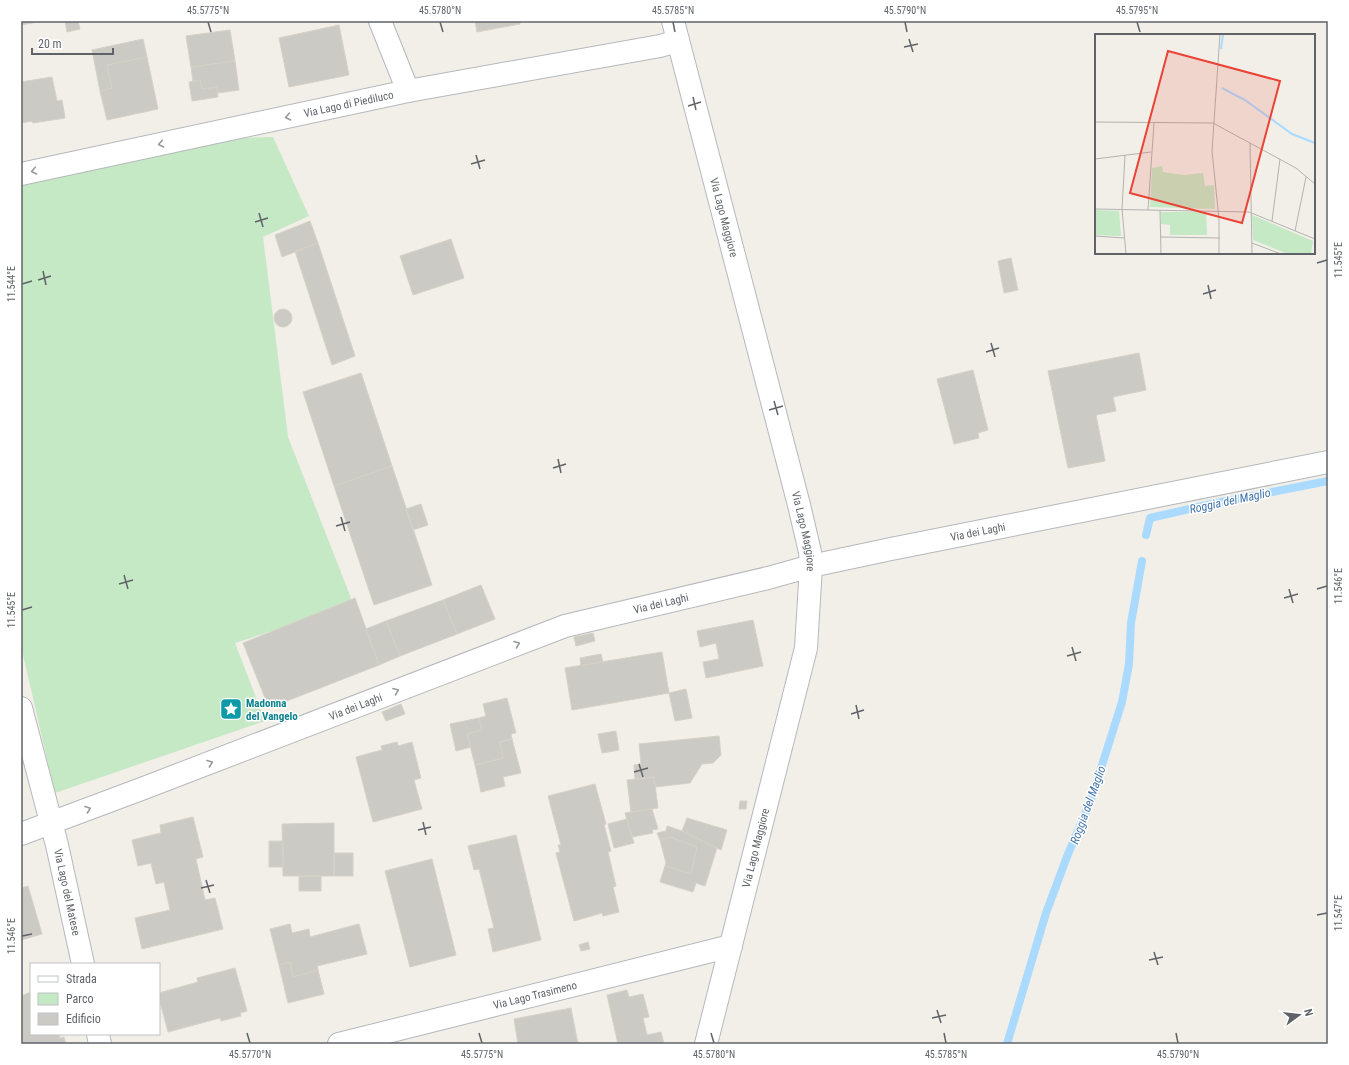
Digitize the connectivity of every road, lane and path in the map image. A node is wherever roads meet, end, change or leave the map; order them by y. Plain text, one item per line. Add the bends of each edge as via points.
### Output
1 (380, 21) edge
2 (675, 31) edge
3 (408, 91) junction
4 (21, 174) edge
5 (1328, 462) edge
6 (812, 566) junction
7 (21, 708) edge
8 (51, 822) junction
9 (21, 834) edge
10 (731, 946) junction
11 (83, 963) edge
12 (339, 1044) edge
13 (706, 1044) edge

1 - 3 street
2 - 3 street, Via Lago di Piediluco via 660,46
2 - 6 street, Via Lago Maggiore via 799,504
3 -> 4 street, Via Lago di Piediluco
5 - 6 street, Via dei Laghi
8 -> 6 street, Via dei Laghi via 565,626
6 - 10 street, Via Lago Maggiore via 806,648
7 - 8 street, Via Lago del Matese
8 - 9 street, Via dei Laghi
8 - 11 street, Via Lago del Matese
10 - 12 street, Via Lago Trasimeno
10 - 13 street, Via Lago Maggiore

